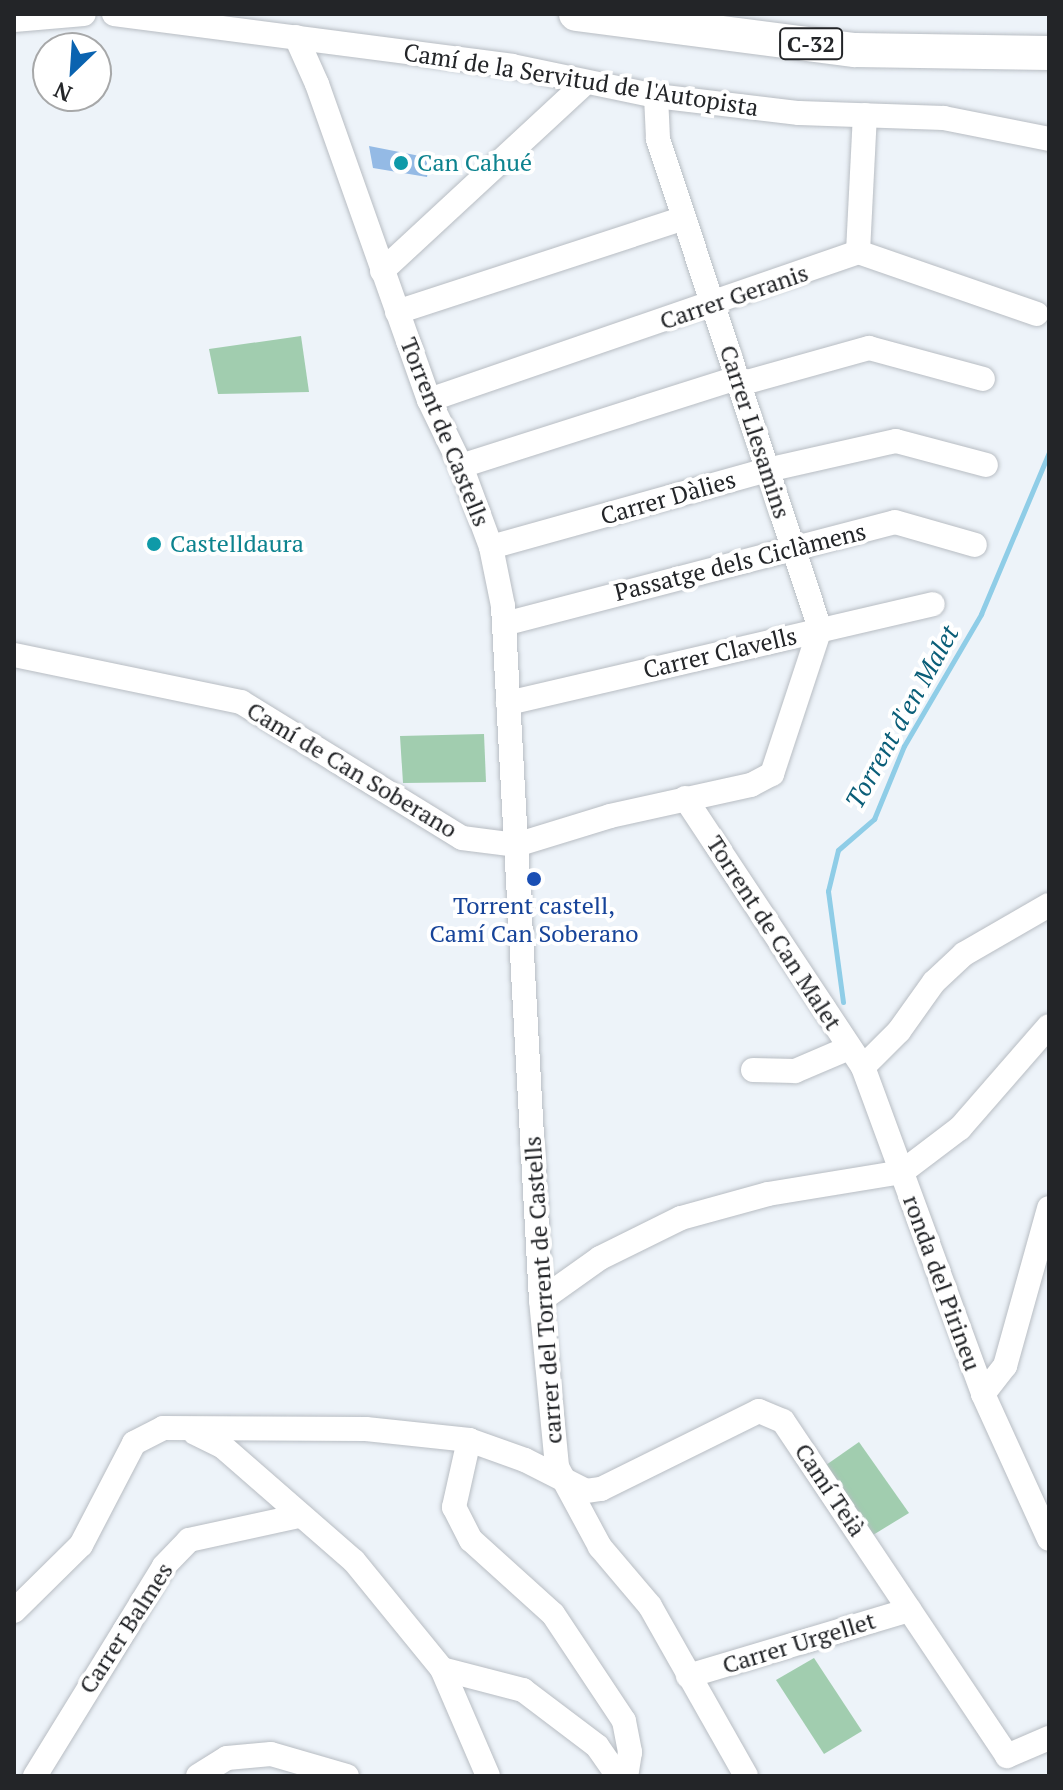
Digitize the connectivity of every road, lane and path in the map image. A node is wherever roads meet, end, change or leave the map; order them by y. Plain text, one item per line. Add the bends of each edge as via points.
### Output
1 (84, 14) edge
2 (114, 14) edge
3 (576, 14) edge
4 (14, 20) edge
5 (296, 37) junction
6 (1049, 53) edge
7 (586, 82) junction
8 (656, 96) junction
9 (865, 115) junction
10 (1049, 139) edge
11 (684, 218) junction
12 (858, 252) junction
13 (382, 271) junction
14 (713, 305) junction
15 (397, 312) junction
16 (1037, 314) dead end
17 (737, 378) junction
18 (983, 379) dead end
19 (429, 400) junction
20 (986, 465) dead end
21 (461, 466) junction
22 (767, 470) junction
23 (792, 545) junction
24 (975, 545) dead end
25 (491, 547) junction
26 (933, 604) dead end
27 (504, 624) junction
28 (820, 629) junction
29 (14, 655) edge
30 (508, 703) junction
31 (685, 798) junction
32 (516, 845) junction
33 (1049, 905) edge
34 (1049, 1026) edge
35 (856, 1058) junction
36 (753, 1070) dead end
37 (902, 1172) junction
38 (1049, 1208) edge
39 (541, 1300) junction
40 (983, 1394) junction
41 (187, 1429) junction
42 (469, 1440) junction
43 (568, 1486) junction
44 (299, 1516) junction
45 (1049, 1539) edge
46 (909, 1610) junction
47 (14, 1611) edge
48 (442, 1669) junction
49 (688, 1676) junction
50 (1049, 1738) edge
51 (1006, 1766) edge
52 (322, 1770) edge
53 (35, 1776) edge
54 (198, 1776) edge
55 (347, 1776) edge
56 (488, 1776) edge
57 (618, 1776) edge
58 (626, 1776) edge
59 (746, 1776) edge

1 - 4 street
2 - 5 street, Camí de la Servitud de l'Autopista
3 - 6 highway, C-32 via 855,50
5 - 7 street, Camí de la Servitud de l'Autopista via 512,66
5 - 13 street, Torrent de Castells
7 - 8 street, Camí de la Servitud de l'Autopista
7 - 13 street
8 - 9 street, Camí de la Servitud de l'Autopista
8 - 11 street, Carrer Llesamins via 658,139
9 - 10 street, Camí de la Servitud de l'Autopista via 944,118
9 - 12 street
11 - 14 street, Carrer Llesamins
11 - 15 street
12 - 14 street, Carrer Geranis
12 - 16 street
13 - 15 street, Torrent de Castells
14 - 17 street, Carrer Llesamins
14 - 19 street, Carrer Geranis
15 - 19 street, Torrent de Castells
17 - 18 street via 747,382 869,348
17 - 21 street
17 - 22 street, Carrer Llesamins
19 - 21 street, Torrent de Castells
20 - 22 street, Carrer Dàlies via 896,441
21 - 25 street, Torrent de Castells
22 - 23 street, Carrer Llesamins
22 - 25 street, Carrer Dàlies
23 - 24 street, Passatge dels Ciclàmens via 800,548 895,522
23 - 27 street, Passatge dels Ciclàmens
23 - 28 street, Carrer Llesamins
25 - 27 street, Torrent de Castells
26 - 28 street, Carrer Clavells
27 - 30 street, Torrent de Castells
28 - 30 street, Carrer Clavells
28 - 31 street, Camí de Can Soberano via 772,774 751,785
29 - 32 street, Camí de Can Soberano via 241,702 462,838
30 - 32 street, Torrent de Castells
31 - 32 street, Camí de Can Soberano
31 - 35 street, Torrent de Can Malet
32 - 39 street, carrer del Torrent de Castells
33 - 35 street via 964,954 934,982 899,1031
34 - 37 street, ronda del Pirineu via 960,1128
35 - 36 street via 795,1071
35 - 37 street, ronda del Pirineu
37 - 39 street via 768,1194 681,1218 600,1258
37 - 40 street, ronda del Pirineu
38 - 40 street, ronda del Pirineu via 1005,1366
39 - 43 street, carrer del Torrent de Castells via 551,1444
40 - 45 street, ronda del Pirineu
41 - 42 street via 366,1429
41 - 44 street via 222,1446
41 - 47 street via 163,1428 134,1443 81,1545
42 - 43 street via 525,1460
42 - 58 street via 454,1507 471,1540 553,1614 624,1721 630,1752
43 - 46 street, Camí Teià via 601,1489 759,1411 771,1414 783,1421
43 - 49 street, carrer del Torrent de Castells via 600,1547 650,1606
44 - 48 street via 354,1561
44 - 53 street, Carrer Balmes via 189,1540 164,1566
46 - 49 street, Carrer Urgellet
46 - 51 street, Camí Teià
48 - 56 street
48 - 57 street via 523,1690 597,1746
49 - 59 street, carrer del Torrent de Castells
50 - 51 street
52 - 54 street via 271,1754 227,1758
52 - 55 street

